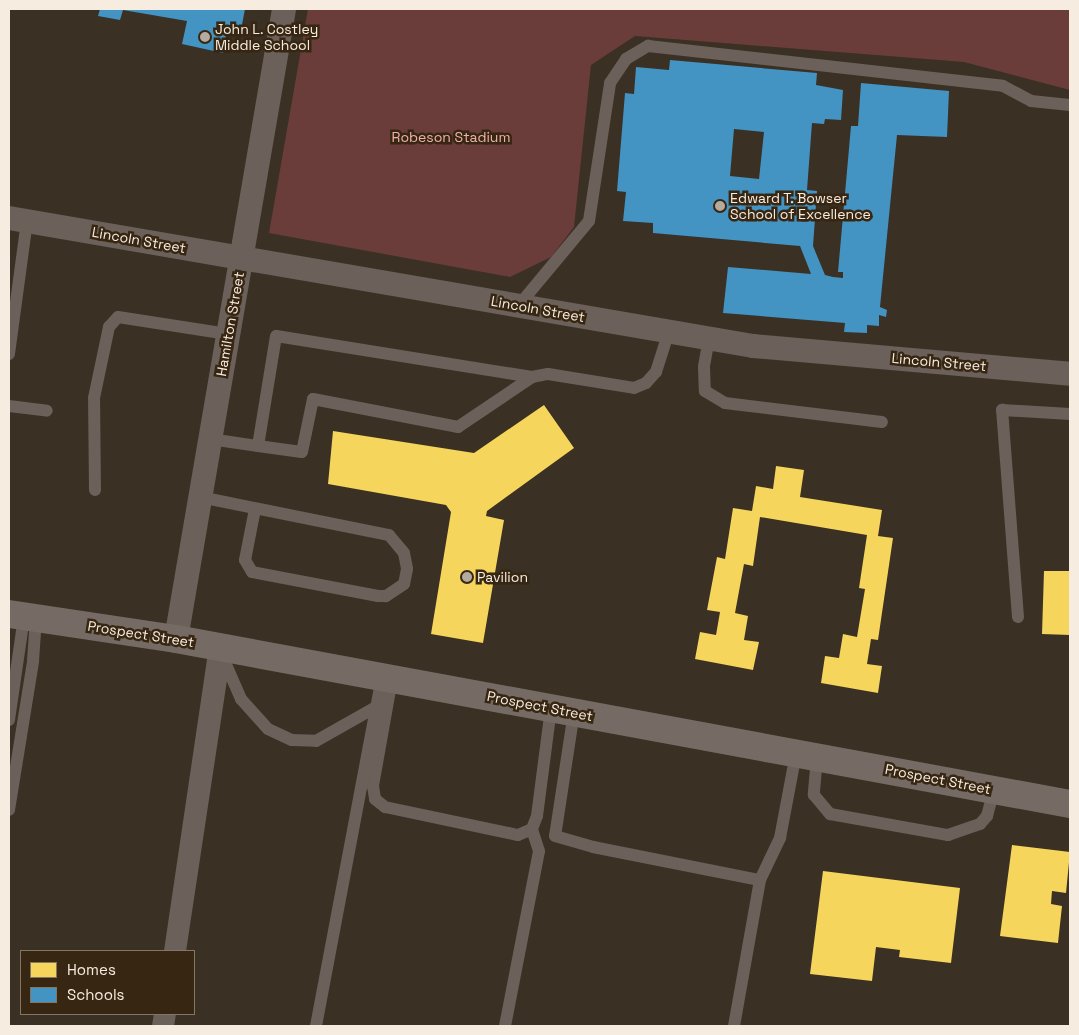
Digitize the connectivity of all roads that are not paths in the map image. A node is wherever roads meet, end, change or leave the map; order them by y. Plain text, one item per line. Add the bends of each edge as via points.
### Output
1 (284, 9) edge
2 (1070, 105) edge
3 (18, 219) edge
4 (241, 258) junction
5 (519, 305) junction
6 (668, 331) junction
7 (228, 334) junction
8 (710, 338) junction
9 (9, 354) edge
10 (1070, 374) edge
11 (532, 377) junction
12 (9, 406) edge
13 (47, 411) dead end
14 (1070, 414) edge
15 (882, 422) dead end
16 (210, 439) junction
17 (258, 446) junction
18 (95, 490) dead end
19 (200, 497) junction
20 (255, 508) junction
21 (23, 616) edge
22 (1018, 617) dead end
23 (176, 639) junction
24 (222, 651) junction
25 (387, 678) junction
26 (376, 707) junction
27 (562, 710) junction
28 (9, 720) edge
29 (806, 755) junction
30 (994, 790) junction
31 (1070, 804) edge
32 (9, 810) edge
33 (532, 829) junction
34 (760, 880) junction
35 (170, 950) edge
36 (180, 950) edge
37 (316, 1026) edge
38 (505, 1026) edge
39 (734, 1026) edge

1 - 4 street, Hamilton Street
2 - 5 lane via 1031,101 1003,86 648,46 626,59 610,84 589,221
3 - 4 street, Lincoln Street
3 - 9 lane
4 - 5 street, Lincoln Street
4 - 7 street, Hamilton Street
5 - 6 street, Lincoln Street
6 - 8 street, Lincoln Street
6 - 11 lane via 656,372 646,383 634,388 548,374
7 - 16 street, Hamilton Street
7 - 18 lane via 118,317 109,327 94,398
8 - 10 street, Lincoln Street via 753,346
8 - 15 lane via 704,367 704,391 725,403
11 - 17 lane via 458,427 313,399 302,452
11 - 17 lane via 276,336
12 - 13 lane
14 - 22 lane via 1002,410
16 - 17 lane
16 - 19 street, Hamilton Street
19 - 20 lane
19 - 23 street, Hamilton Street
20 - 20 lane via 245,560 252,572 378,596 386,596 404,584 407,569 404,553 389,535
21 - 23 street, Prospect Street
21 - 28 lane
21 - 32 lane via 33,661
23 - 24 street, Prospect Street
24 - 25 street, Prospect Street
24 - 26 lane via 241,699 268,729 292,740 316,741
24 - 35 lane
24 - 36 lane
25 - 26 lane
25 - 27 street, Prospect Street
25 - 33 lane via 373,786 375,799 385,808 518,835
26 - 37 lane
27 - 29 street, Prospect Street
27 - 33 lane
27 - 34 lane via 555,836 593,847
29 - 30 street, Prospect Street
29 - 30 lane via 814,795 830,814 948,835 980,824 987,816
29 - 34 lane via 780,838
30 - 31 street, Prospect Street
33 - 38 lane via 539,851
34 - 39 lane

